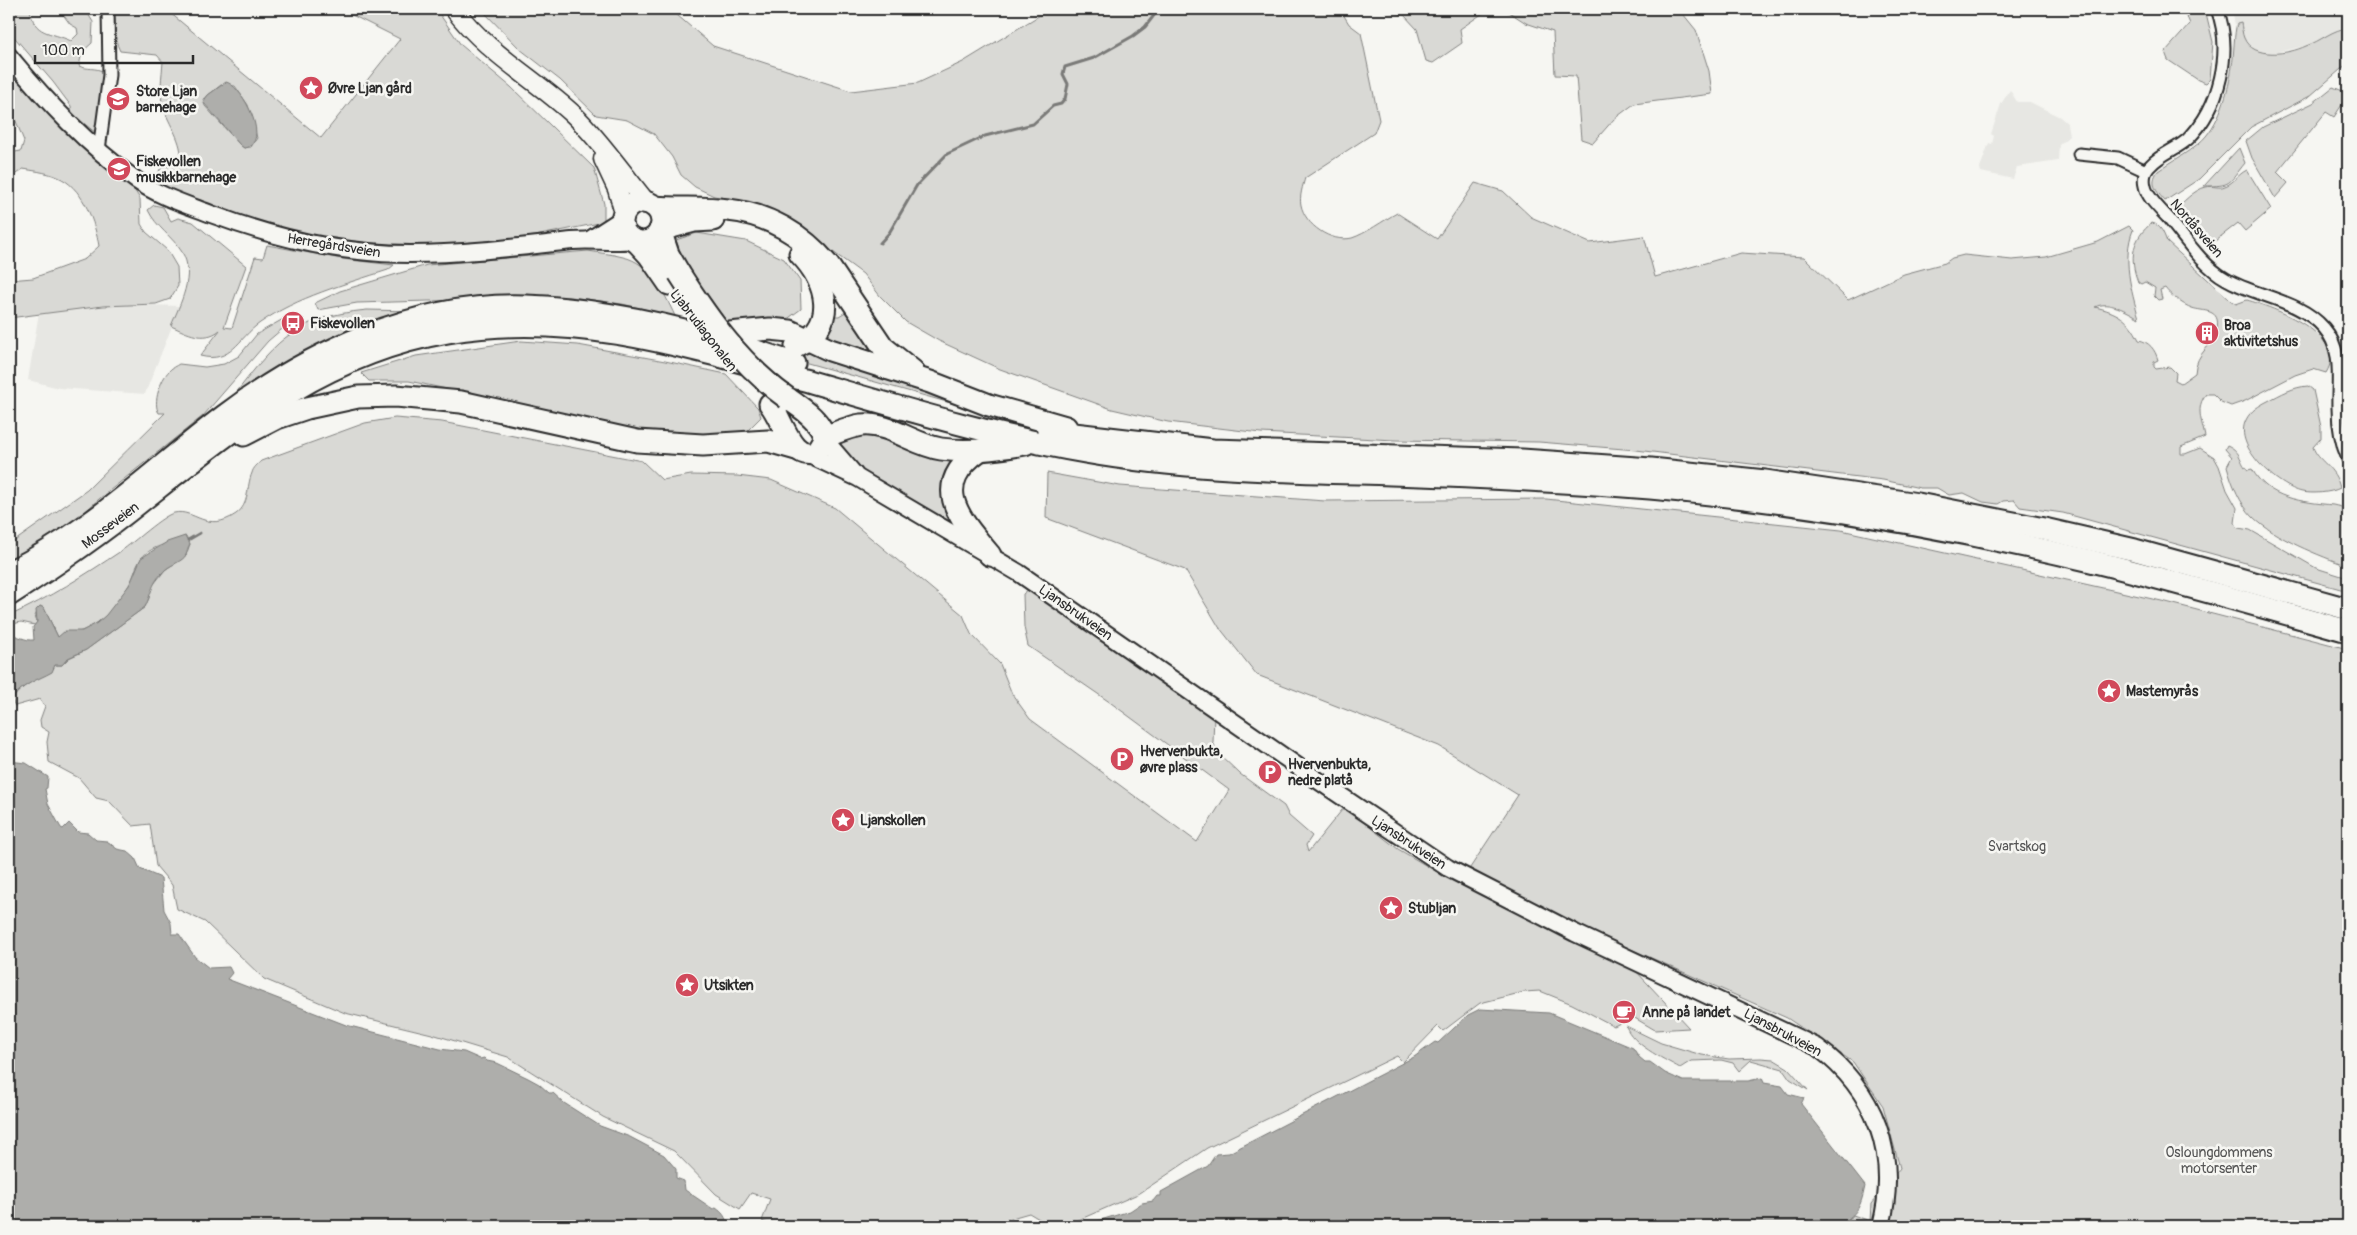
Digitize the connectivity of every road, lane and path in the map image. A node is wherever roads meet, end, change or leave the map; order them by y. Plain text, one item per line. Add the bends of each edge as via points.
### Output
1 (108, 9) edge
2 (454, 9) edge
3 (2217, 9) edge
4 (9, 56) edge
5 (598, 142) junction
6 (99, 150) junction
7 (2079, 154) dead end
8 (2146, 172) junction
9 (651, 205) junction
10 (623, 216) junction
11 (660, 230) junction
12 (591, 240) junction
13 (634, 241) junction
14 (674, 278) junction
15 (707, 336) junction
16 (808, 339) junction
17 (754, 349) junction
18 (930, 382) junction
19 (778, 401) junction
20 (822, 433) junction
21 (1099, 437) junction
22 (207, 439) junction
23 (1036, 442) junction
24 (798, 448) junction
25 (980, 450) junction
26 (2348, 459) edge
27 (858, 478) junction
28 (990, 555) junction
29 (9, 572) edge
30 (9, 595) edge
31 (2348, 609) edge
32 (2348, 631) edge
33 (1880, 1226) edge

1 - 6 street via 109,75
2 - 5 main road via 490,48 563,106
3 - 8 street via 2222,27 2223,58 2208,112 2189,138 2155,161
4 - 6 main road, Herregårdsveien via 57,112
5 - 9 main road
5 - 10 main road via 618,189
6 - 12 main road, Herregårdsveien via 136,180 176,202 250,228 325,246 420,254
7 - 8 street via 2118,158
8 - 26 street, Nordåsveien via 2148,194 2221,276 2301,311 2315,319 2328,333 2337,354 2339,421
9 - 10 highway via 634,204
9 - 11 highway via 661,218
9 - 18 highway via 742,212 792,232 828,265 884,347 910,370
10 - 12 main road, Herregårdsveien
10 - 13 highway via 625,233
11 - 13 highway via 647,242
11 - 14 highway, Ljabrudiagonalen
11 - 16 highway via 694,221 717,220 755,227 788,244 810,265 824,293 825,310 820,324
12 - 13 main road, Herregårdsveien
13 - 14 highway, Ljabrudiagonalen
14 - 19 highway, Ljabrudiagonalen via 720,354
15 - 16 highway via 780,328
15 - 17 highway
15 - 22 highway via 621,317 526,306 440,315 382,330 324,353 267,386
16 - 17 highway via 785,349
16 - 18 highway via 830,350
17 - 21 highway via 989,418 1042,430
18 - 21 highway via 996,407
19 - 20 highway, Ljabrudiagonalen via 803,409
19 - 24 highway, Ljabrudiagonalen
20 - 24 highway via 820,448
20 - 24 highway via 807,421 799,424 793,431
20 - 25 highway via 862,425 883,428 927,446 954,451
20 - 27 main road, Ljansbrukveien
21 - 31 highway via 1213,450 1522,460 1765,481 1918,504 2044,529
22 - 23 highway via 238,425 308,381 358,358 438,334 524,324 580,327 642,337
22 - 24 highway via 235,440 277,418 308,408 378,396 461,402 637,441 703,445 764,441
22 - 29 highway, Mosseveien via 55,546
22 - 30 highway, Mosseveien via 81,546
23 - 25 highway
23 - 32 highway via 1123,458 1213,468 1521,479 1650,488 1812,508 1914,524 2084,560
24 - 27 main road, Ljansbrukveien
25 - 28 highway via 958,469 952,497 966,526
27 - 28 main road, Ljansbrukveien
28 - 33 main road, Ljansbrukveien via 1448,868 1575,933 1792,1034 1827,1055 1862,1094 1882,1135 1888,1180

